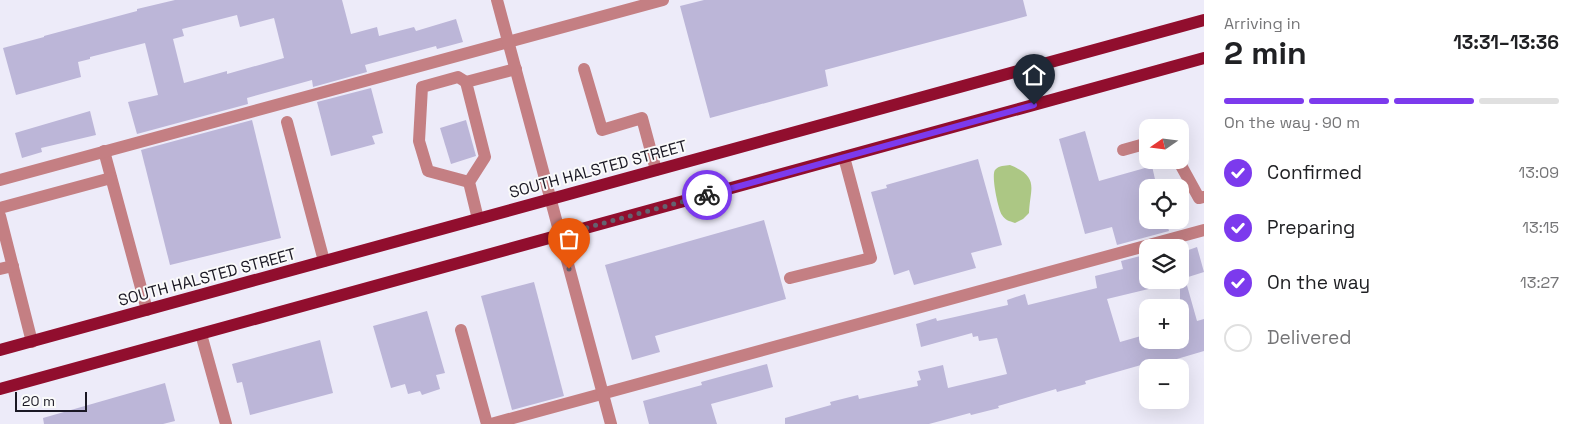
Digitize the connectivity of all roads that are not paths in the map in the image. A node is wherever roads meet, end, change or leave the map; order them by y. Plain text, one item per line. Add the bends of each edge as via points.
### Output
1 (497, 0) edge
2 (663, 0) edge
3 (1204, 20) edge
4 (508, 42) junction
5 (1204, 58) edge
6 (516, 69) junction
7 (584, 69) dead end
8 (466, 82) junction
9 (287, 122) dead end
10 (1139, 146) edge
11 (1123, 150) dead end
12 (104, 151) junction
13 (844, 157) junction
14 (1183, 169) edge
15 (656, 170) junction
16 (111, 178) junction
17 (0, 180) edge
18 (468, 182) junction
19 (1204, 196) edge
20 (550, 199) junction
21 (0, 208) edge
22 (0, 216) edge
23 (478, 219) junction
24 (1204, 230) edge
25 (560, 235) junction
26 (324, 261) junction
27 (13, 266) junction
28 (0, 269) edge
29 (790, 278) dead end
30 (147, 310) junction
31 (461, 330) dead end
32 (201, 334) junction
33 (32, 342) junction
34 (0, 350) edge
35 (0, 389) edge
36 (603, 394) junction
37 (226, 424) edge
38 (487, 424) edge
39 (491, 424) edge
40 (611, 424) edge

1 - 4 street
2 - 4 street
3 - 15 main road, SOUTH HALSTED STREET
4 - 6 street
4 - 12 street
5 - 13 main road
6 - 8 street
6 - 20 street
7 - 15 street via 602,130 642,118
8 - 18 street via 485,157
8 - 18 street via 458,77 422,87 419,141 428,171
9 - 26 street
10 - 11 street
12 - 16 street
12 - 17 street
13 - 25 main road
13 - 29 street via 871,258
14 - 19 street via 1199,198
15 - 20 main road, SOUTH HALSTED STREET
16 - 21 street
16 - 30 street
18 - 23 street
20 - 23 main road, SOUTH HALSTED STREET
20 - 25 street
22 - 27 street
23 - 26 main road, SOUTH HALSTED STREET
24 - 36 street
25 - 32 main road
25 - 36 street
26 - 30 main road, SOUTH HALSTED STREET
27 - 28 street
27 - 33 street
30 - 33 main road, SOUTH HALSTED STREET
31 - 38 street
32 - 35 main road
32 - 37 street
33 - 34 main road, SOUTH HALSTED STREET
36 - 39 street
36 - 40 street

